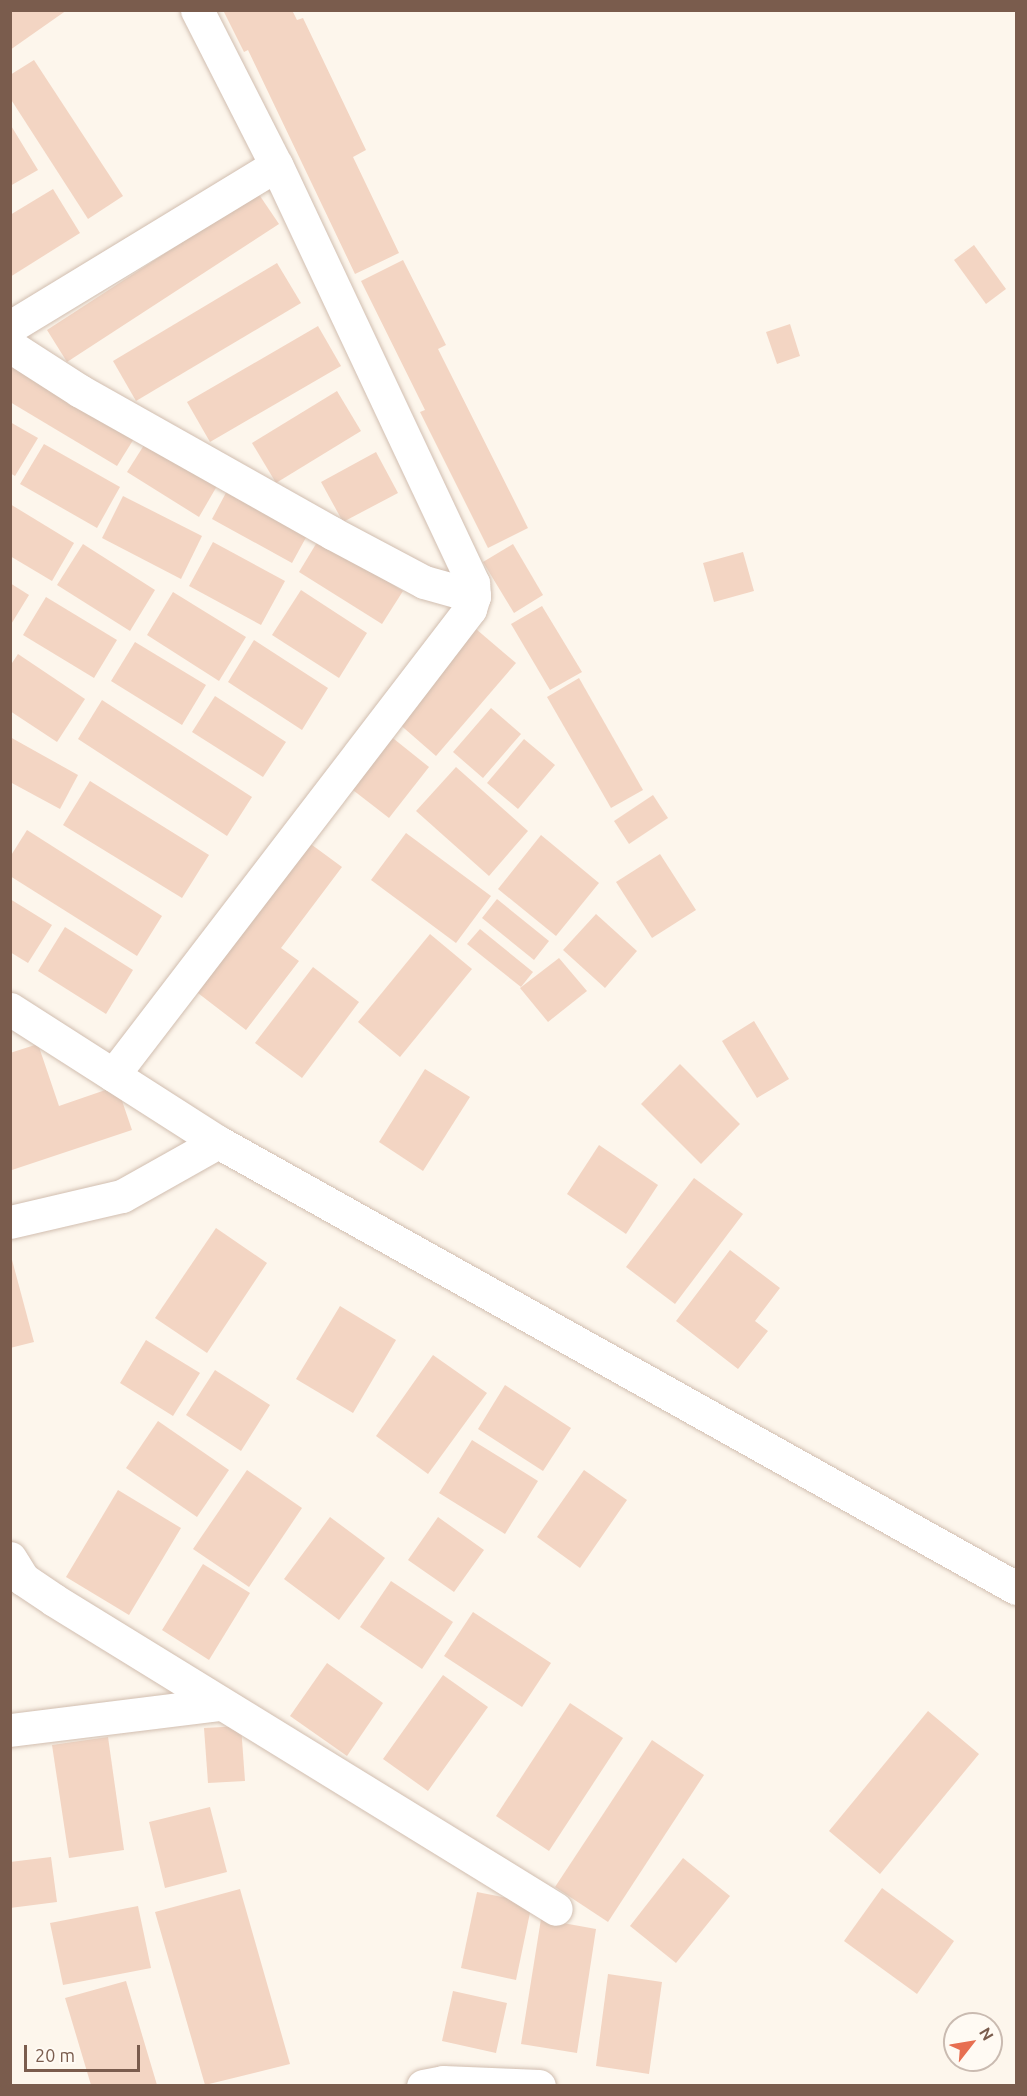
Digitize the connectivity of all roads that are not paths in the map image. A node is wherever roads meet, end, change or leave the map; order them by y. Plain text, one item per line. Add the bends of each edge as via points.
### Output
1 (197, 10) edge
2 (276, 165) junction
3 (10, 327) edge
4 (10, 346) edge
5 (474, 596) junction
6 (10, 1009) edge
7 (113, 1075) junction
8 (218, 1142) junction
9 (10, 1222) edge
10 (10, 1558) edge
11 (1017, 1588) edge
12 (219, 1704) junction
13 (10, 1730) edge
14 (556, 1909) dead end
15 (423, 2085) edge
16 (539, 2085) edge

1 - 2 street
2 - 3 street
2 - 5 street via 473,583
4 - 5 street via 80,391 332,533 424,582
5 - 7 street via 462,618
6 - 7 street
7 - 8 street
8 - 9 street via 122,1196
8 - 11 street
10 - 12 street via 31,1584
12 - 13 street
12 - 14 street
15 - 16 street

